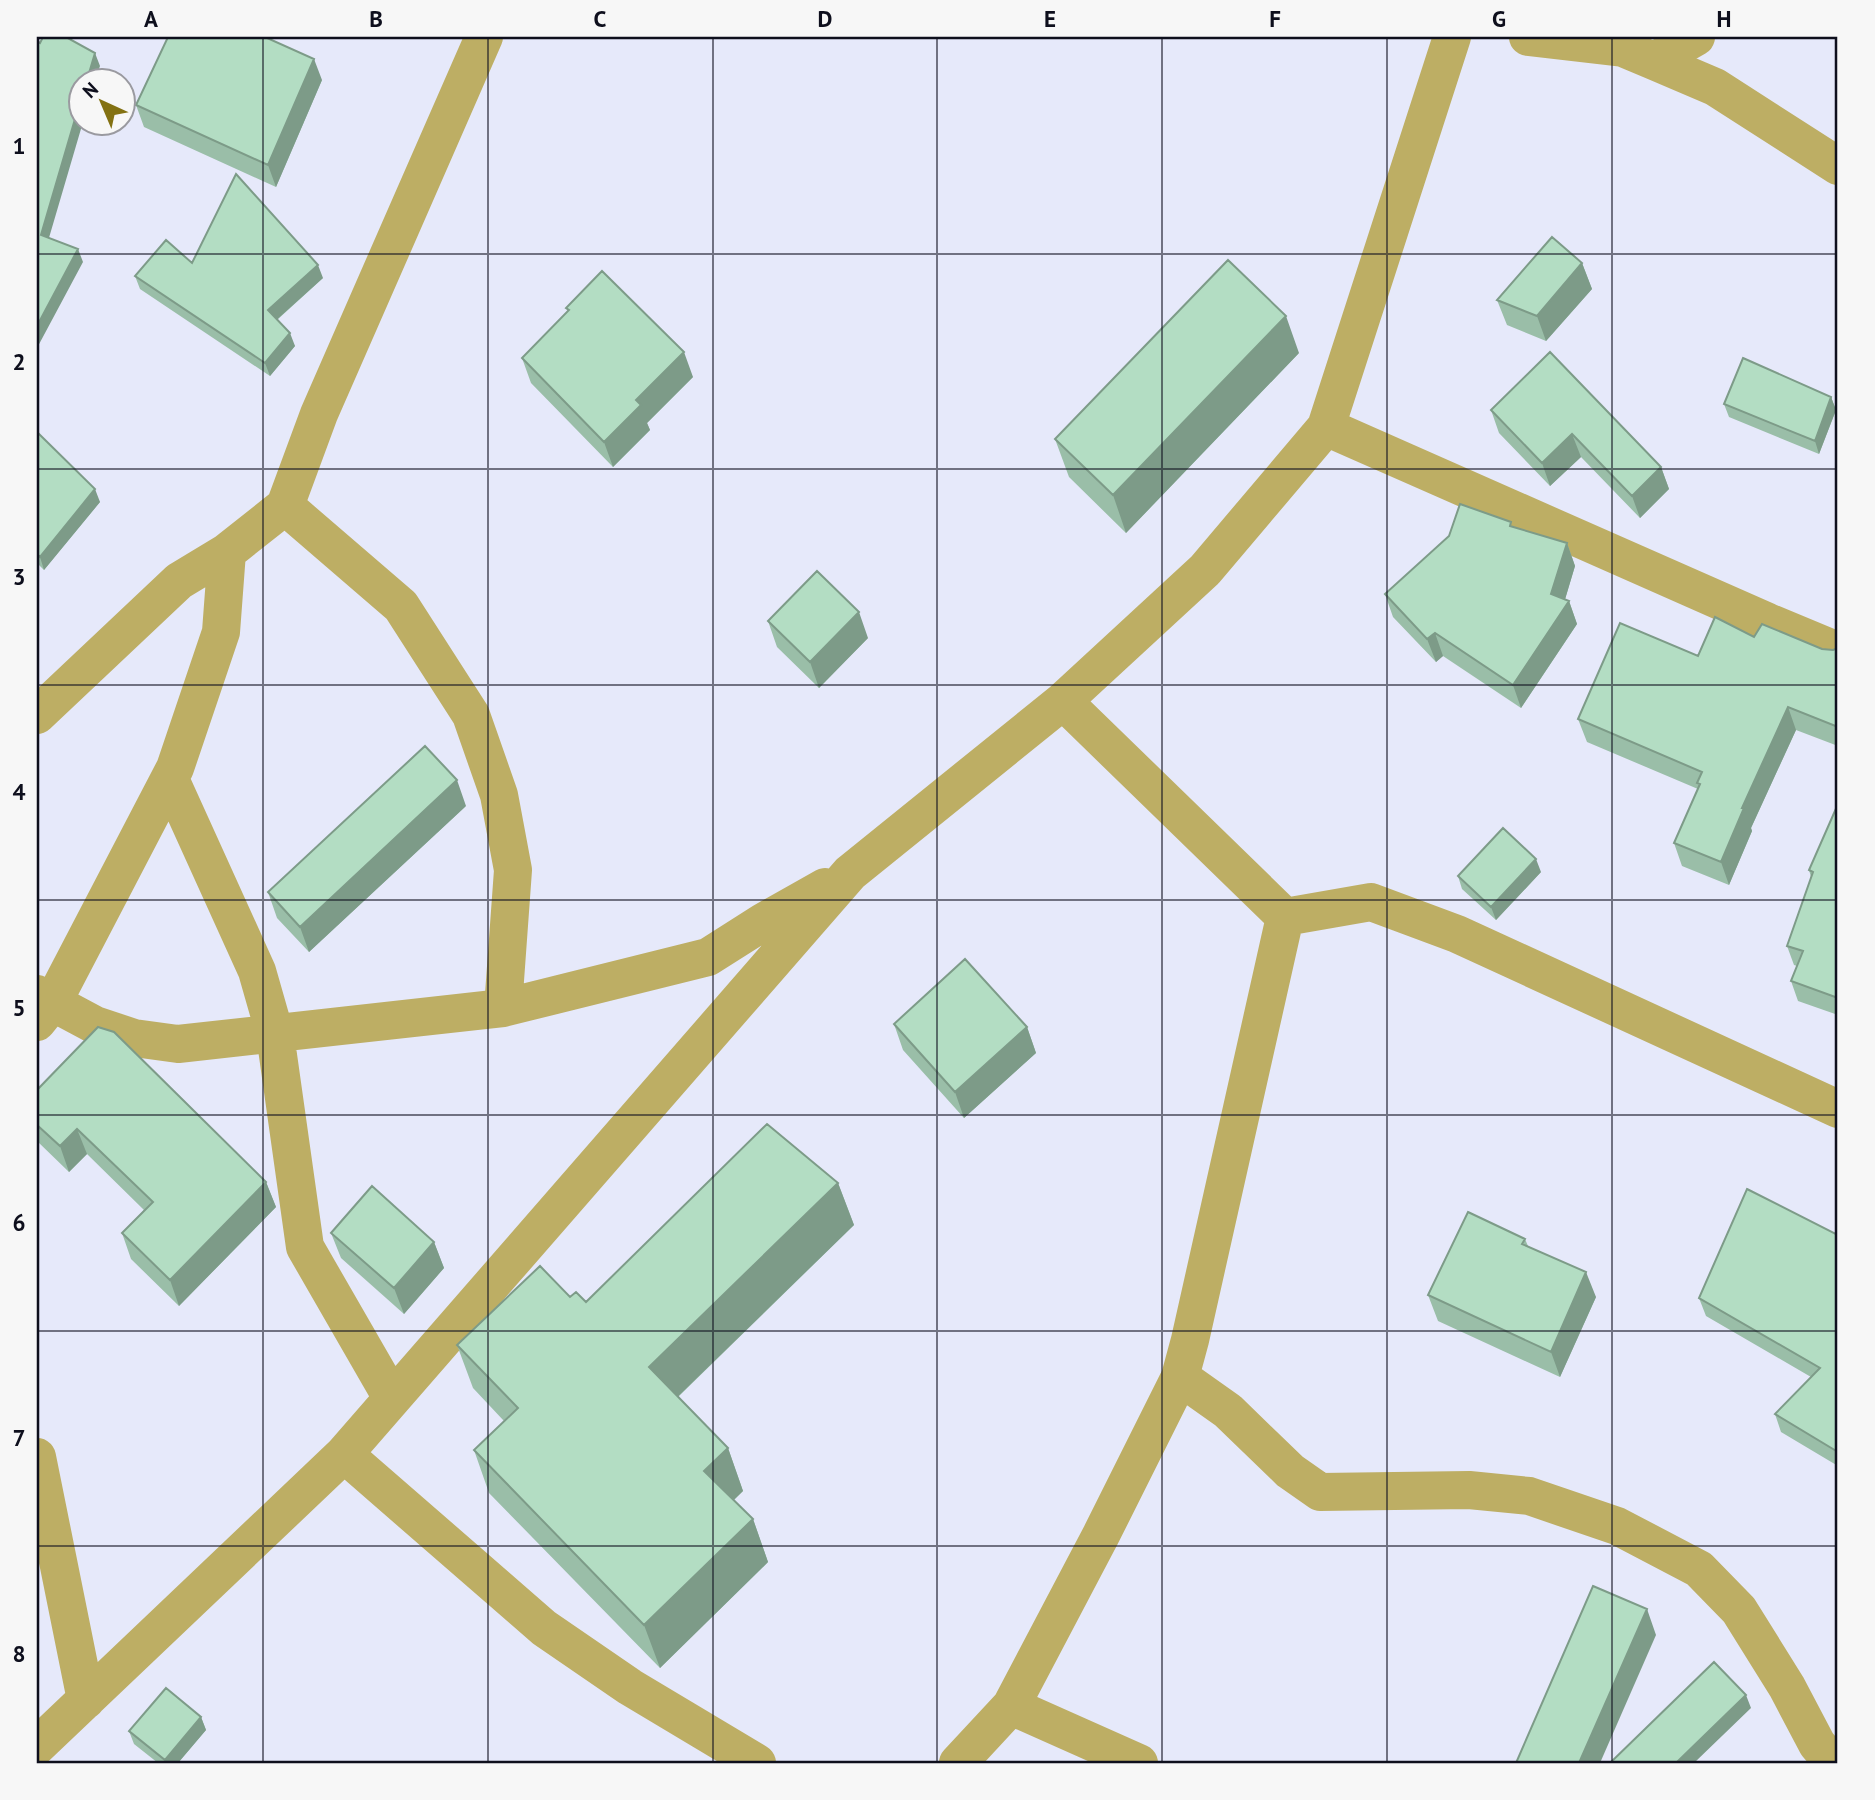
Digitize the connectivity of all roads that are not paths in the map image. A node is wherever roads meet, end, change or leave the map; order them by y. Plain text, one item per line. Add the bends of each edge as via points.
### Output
1 (484, 37) edge
2 (1451, 37) edge
3 (1528, 37) edge
4 (1696, 37) edge
5 (1654, 61) junction
6 (1838, 166) edge
7 (1326, 426) junction
8 (285, 506) junction
9 (227, 552) junction
10 (1838, 651) edge
11 (1063, 701) junction
12 (37, 715) edge
13 (170, 779) junction
14 (850, 873) junction
15 (1284, 917) junction
16 (42, 1006) edge
17 (503, 1008) junction
18 (275, 1034) junction
19 (1838, 1110) edge
20 (1180, 1377) junction
21 (393, 1398) junction
22 (344, 1454) junction
23 (37, 1457) edge
24 (86, 1700) junction
25 (1011, 1706) junction
26 (37, 1746) edge
27 (757, 1763) edge
28 (958, 1763) edge
29 (1139, 1763) edge
30 (1833, 1763) edge

1 - 8 street via 319,414
2 - 7 street
3 - 5 street via 1623,48
4 - 5 street
5 - 6 street via 1715,87
7 - 10 street
7 - 11 street via 1205,570
8 - 9 street
8 - 17 street via 401,606 471,715 499,795 513,870
9 - 12 street via 179,581
9 - 13 street via 221,632
11 - 14 street
11 - 15 street
13 - 16 street
13 - 18 street via 257,971
14 - 17 street via 708,957
14 - 21 street
15 - 19 street via 1371,902 1457,934
15 - 20 street
16 - 18 street via 134,1038 178,1044
17 - 18 street
18 - 21 street via 305,1247
20 - 25 street
20 - 30 street via 1228,1411 1290,1471 1320,1492 1469,1490 1529,1496 1617,1526 1699,1569 1739,1610 1817,1744
21 - 22 street
22 - 24 street
22 - 27 street via 544,1628 630,1687
23 - 24 street
24 - 26 street
25 - 28 street
25 - 29 street

